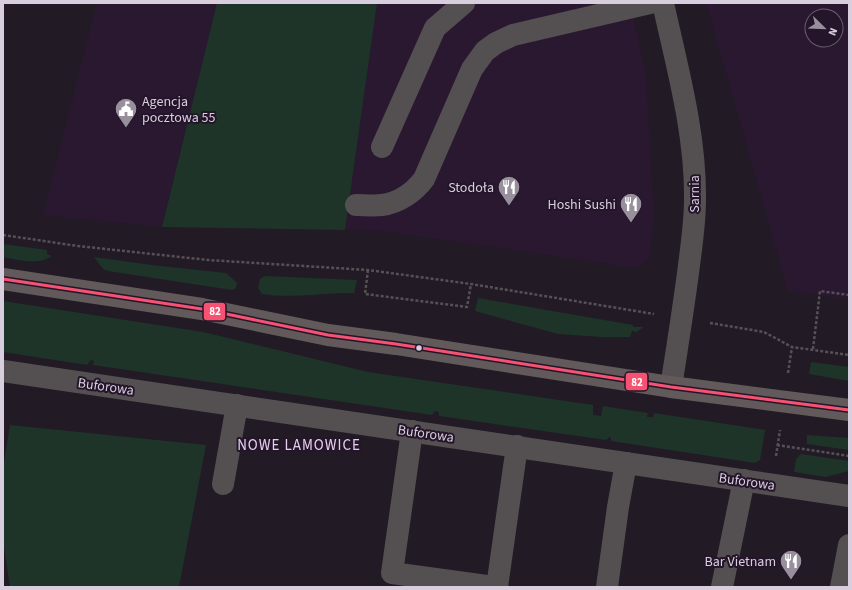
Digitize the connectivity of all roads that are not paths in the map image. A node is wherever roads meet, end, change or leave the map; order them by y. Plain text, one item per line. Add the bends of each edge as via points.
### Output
1 (464, 3) edge
2 (650, 3) edge
3 (663, 3) edge
4 (382, 147) dead end
5 (356, 205) dead end
6 (3, 279) edge
7 (3, 371) edge
8 (671, 387) junction
9 (236, 405) junction
10 (849, 410) edge
11 (412, 431) junction
12 (517, 446) junction
13 (626, 463) junction
14 (744, 480) junction
15 (223, 484) dead end
16 (849, 496) edge
17 (849, 545) edge
18 (409, 581) edge
19 (496, 587) edge
20 (607, 587) edge
21 (722, 587) edge
22 (841, 587) edge

1 - 4 street via 435,28
2 - 5 street via 513,35 496,43 485,51 472,69 424,179 416,190 382,205
3 - 8 street, Sarnia via 684,98 693,160 695,200 682,318
6 - 8 main road via 202,309 328,335
7 - 9 street, Buforowa
8 - 10 main road
9 - 11 street, Buforowa
9 - 15 street
11 - 12 street, Buforowa
11 - 18 street via 392,572
12 - 13 street, Buforowa
12 - 19 street
13 - 14 street, Buforowa
13 - 20 street
14 - 16 street, Buforowa
14 - 21 street
17 - 22 street
18 - 19 street

